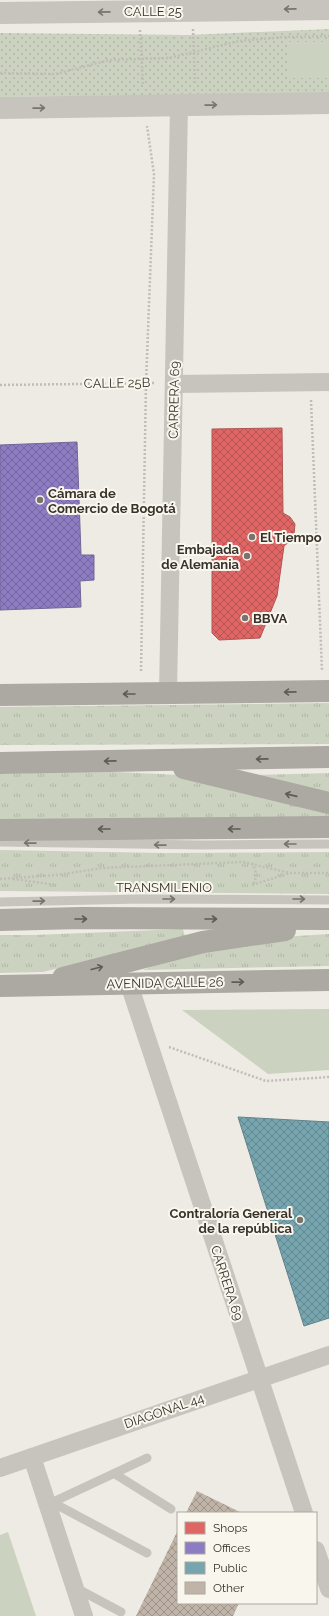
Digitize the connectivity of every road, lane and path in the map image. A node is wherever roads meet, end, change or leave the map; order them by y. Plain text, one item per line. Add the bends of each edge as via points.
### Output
1 (180, 8) edge
2 (329, 9) edge
3 (139, 12) junction
4 (0, 13) edge
5 (329, 36) edge
6 (193, 52) junction
7 (142, 58) junction
8 (0, 73) edge
9 (329, 104) edge
10 (144, 106) junction
11 (187, 106) junction
12 (0, 108) edge
13 (329, 382) edge
14 (146, 383) junction
15 (310, 383) junction
16 (174, 384) junction
17 (0, 385) edge
18 (141, 671) dead end
19 (326, 691) edge
20 (168, 693) junction
21 (0, 695) edge
22 (329, 757) edge
23 (149, 761) junction
24 (0, 763) edge
25 (329, 803) edge
26 (329, 827) edge
27 (0, 830) edge
28 (0, 842) edge
29 (329, 844) edge
30 (252, 863) junction
31 (329, 873) edge
32 (0, 879) edge
33 (252, 885) dead end
34 (329, 900) edge
35 (0, 902) edge
36 (329, 919) edge
37 (0, 920) edge
38 (329, 925) edge
39 (329, 980) edge
40 (129, 984) junction
41 (0, 986) edge
42 (33, 986) junction
43 (147, 1040) junction
44 (329, 1077) edge
45 (329, 1355) edge
46 (258, 1379) junction
47 (32, 1457) junction
48 (147, 1458) dead end
49 (0, 1468) edge
50 (114, 1474) junction
51 (49, 1500) junction
52 (171, 1509) dead end
53 (304, 1512) edge
54 (147, 1553) dead end
55 (317, 1553) edge
56 (74, 1587) junction
57 (329, 1588) edge
58 (121, 1612) dead end
59 (84, 1616) edge

2 -> 1 street, CALLE 25
1 - 3 street, CALLE 25
1 - 6 path
3 -> 4 street, CALLE 25
3 - 7 path
5 - 6 path via 239,41
6 - 7 path via 169,58
6 - 11 path
7 - 8 path via 109,60 56,74
7 - 10 path
11 -> 9 street
10 - 11 street
12 -> 10 street
10 - 14 path via 154,174
11 - 16 street, CARRERA 69
13 - 15 street
14 - 16 path, CALLE 25B
14 - 17 path, CALLE 25B
14 - 18 path
15 - 16 street
15 - 19 path
16 - 20 street, CARRERA 69
19 -> 20 main road
20 -> 21 main road
22 -> 23 main road
23 -> 24 main road
25 -> 23 main road
26 -> 27 main road
29 -> 28 lane
30 - 31 path via 290,873
30 - 32 path via 102,868 57,875
30 - 33 path via 257,878
35 -> 34 lane, TRANSMILENIO via 142,899
37 -> 36 main road
42 -> 38 main road via 203,942
40 -> 39 main road, AVENIDA CALLE 26
40 - 42 main road, AVENIDA CALLE 26
40 - 43 street, CARRERA 69
41 - 42 main road, AVENIDA CALLE 26
43 - 44 path via 266,1081
43 - 46 street, CARRERA 69
45 - 46 street, DIAGONAL 44
46 - 47 street, DIAGONAL 44
46 - 53 street, CARRERA 69
47 - 49 street, DIAGONAL 44
47 - 51 street
48 - 50 lane
50 - 51 lane
50 - 52 lane
51 - 54 lane
51 - 56 street
55 - 57 street
56 - 58 lane
56 - 59 street

